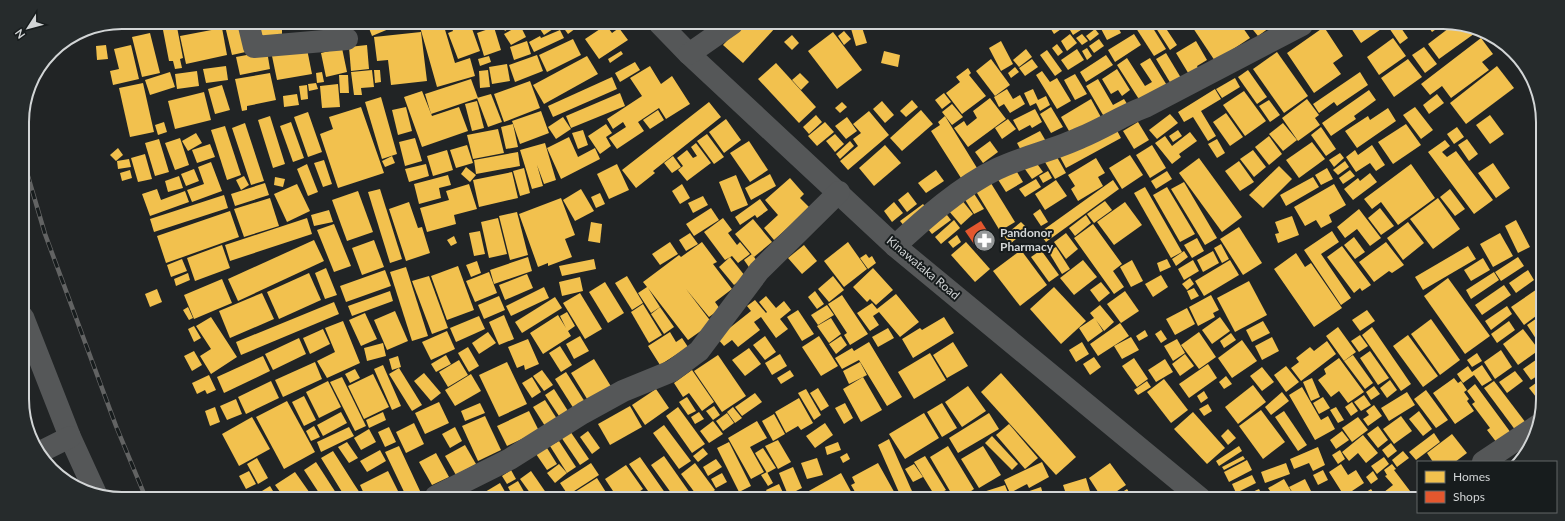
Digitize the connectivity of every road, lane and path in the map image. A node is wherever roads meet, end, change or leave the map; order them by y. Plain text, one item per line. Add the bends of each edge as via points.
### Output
1 (250, 29) edge
2 (664, 29) edge
3 (725, 29) edge
4 (1294, 29) edge
5 (347, 38) dead end
6 (689, 54) junction
7 (839, 192) junction
8 (895, 246) junction
9 (29, 332) edge
10 (1531, 430) edge
11 (70, 437) junction
12 (44, 450) edge
13 (1484, 461) edge
14 (93, 487) edge
15 (444, 492) edge
16 (1193, 492) edge

1 - 5 street via 254,47
2 - 6 street, Kinawataka Road
3 - 6 street
4 - 8 street via 1083,137 996,169 958,193
6 - 7 street, Kinawataka Road
7 - 8 street, Kinawataka Road
7 - 15 street via 759,271 699,351 672,371 623,391 510,459
8 - 16 street, Kinawataka Road
9 - 11 street
10 - 13 street
11 - 12 street
11 - 14 street

